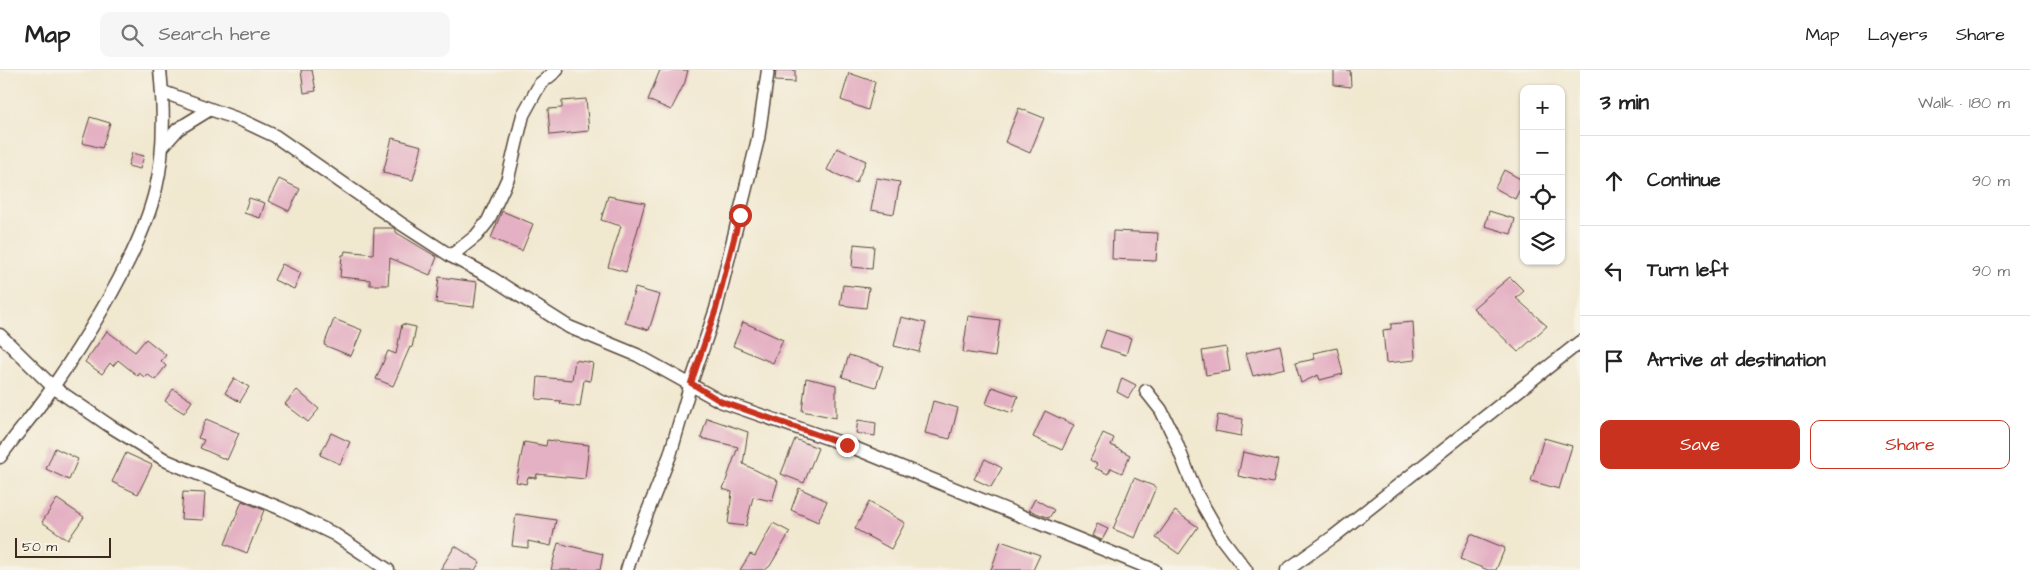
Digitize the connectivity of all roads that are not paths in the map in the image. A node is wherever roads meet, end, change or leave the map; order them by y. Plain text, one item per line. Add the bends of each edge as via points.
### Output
1 (160, 70) edge
2 (557, 70) edge
3 (768, 70) edge
4 (163, 92) junction
5 (210, 110) junction
6 (163, 146) junction
7 (450, 256) junction
8 (0, 335) edge
9 (1580, 342) edge
10 (691, 383) junction
11 (53, 387) junction
12 (1146, 391) dead end
13 (0, 456) edge
14 (388, 570) edge
15 (627, 570) edge
16 (1154, 570) edge
17 (1246, 570) edge
18 (1287, 570) edge

1 - 4 street
2 - 7 street via 540,84 523,115 508,178 488,221 476,236
3 - 10 street via 746,194 716,309
4 - 5 street
4 - 6 street
5 - 6 street via 178,129
5 - 7 street via 275,136
6 - 11 street via 156,188 141,233 109,296
7 - 10 street via 487,275 569,327 637,355
8 - 11 street
9 - 18 street
10 - 15 street via 670,455
10 - 16 street via 720,401 847,445
11 - 13 street
11 - 14 street via 167,461 334,534
12 - 17 street via 1161,410 1196,493

